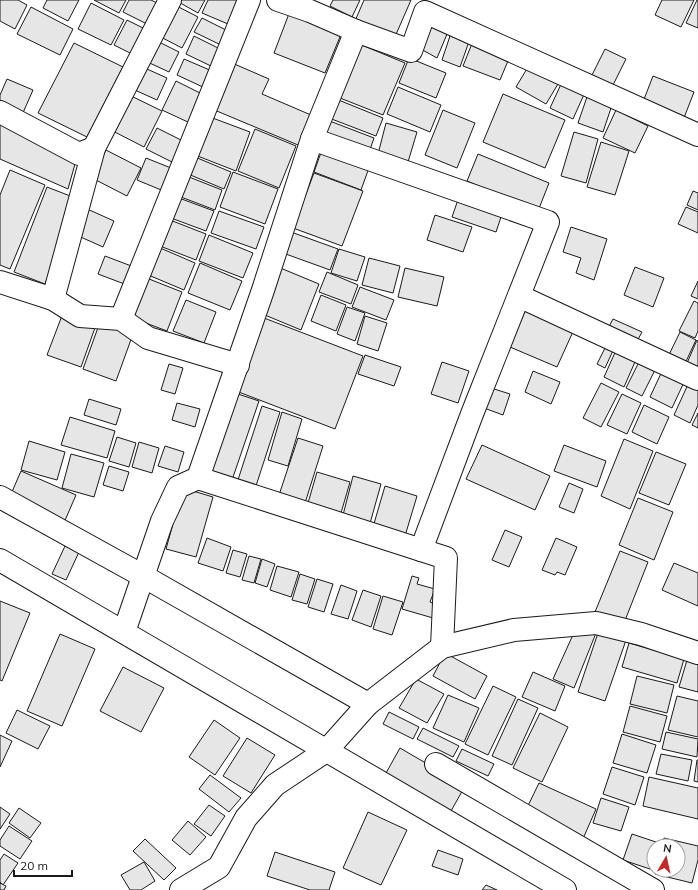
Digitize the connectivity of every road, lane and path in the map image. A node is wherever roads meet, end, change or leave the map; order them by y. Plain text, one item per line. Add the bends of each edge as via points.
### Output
1 (170, 0) edge
2 (249, 0) edge
3 (278, 0) edge
4 (356, 31) junction
5 (0, 112) edge
6 (698, 135) edge
7 (312, 139) junction
8 (94, 148) junction
9 (0, 282) edge
10 (519, 296) junction
11 (53, 299) junction
12 (121, 319) junction
13 (238, 365) junction
14 (698, 380) edge
15 (198, 478) junction
16 (0, 497) edge
17 (421, 550) junction
18 (0, 560) edge
19 (143, 576) junction
20 (124, 632) junction
21 (442, 647) junction
22 (698, 653) edge
23 (368, 704) junction
24 (326, 750) junction
25 (436, 764) dead end
26 (181, 890) edge
27 (565, 890) edge
28 (653, 890) edge

1 - 8 street
2 - 12 street
3 - 4 street
4 - 6 street via 411,51 425,12
4 - 7 street
5 - 8 street via 79,154
7 - 10 street via 548,222
7 - 13 street
8 - 11 street
9 - 11 street
10 - 14 street
10 - 17 street
11 - 12 street via 80,316
12 - 13 street via 148,338
13 - 15 street
15 - 17 street
15 - 19 street via 178,487 162,521
16 - 19 street
17 - 21 street via 446,558
18 - 20 street
19 - 20 street
19 - 23 street
20 - 24 street
21 - 22 street via 514,630 596,624 641,634
21 - 23 street
23 - 24 street
24 - 26 street via 275,785 246,818 219,867
24 - 27 street
25 - 28 street

